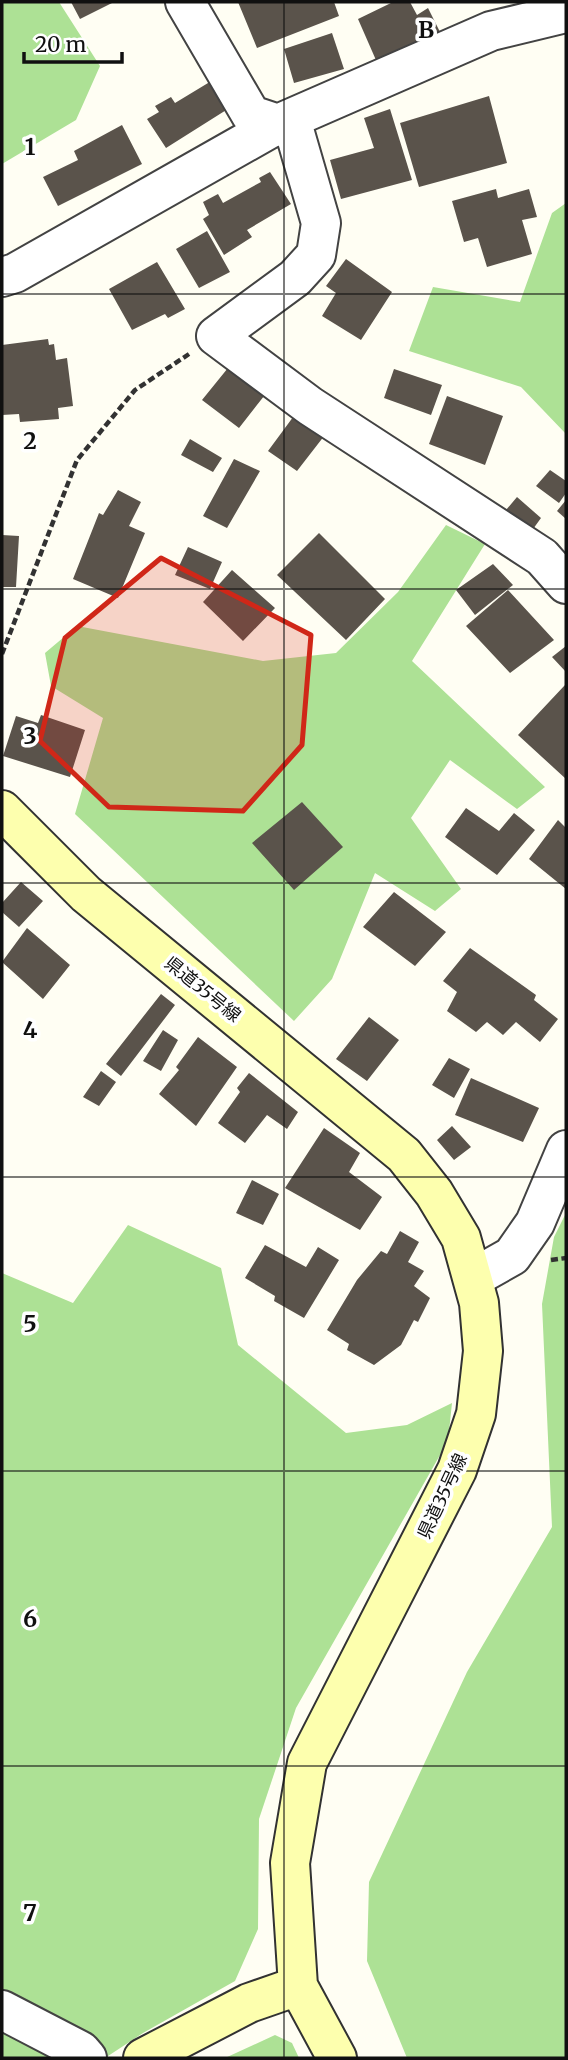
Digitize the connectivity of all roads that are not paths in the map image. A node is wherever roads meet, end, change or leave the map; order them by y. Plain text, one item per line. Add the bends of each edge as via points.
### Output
1 (185, 2) edge
2 (566, 13) edge
3 (278, 124) junction
4 (2, 277) edge
5 (566, 584) edge
6 (2, 810) edge
7 (566, 1150) edge
8 (473, 1278) junction
9 (298, 1986) junction
10 (2, 2010) edge
11 (87, 2058) edge
12 (143, 2058) edge
13 (337, 2058) edge

1 - 3 street via 251,115
2 - 3 street via 491,31
3 - 4 street
3 - 5 street via 295,133 321,223 316,255 295,278 216,336 310,406 542,557
6 - 8 main road, 県道35号線 via 86,894 404,1155 461,1238
7 - 8 street via 535,1223 512,1256
8 - 9 main road, 県道35号線 via 483,1351 476,1414 457,1470 307,1763 290,1863
9 - 12 main road via 249,2003
9 - 13 main road, 県道35号線
10 - 11 street

